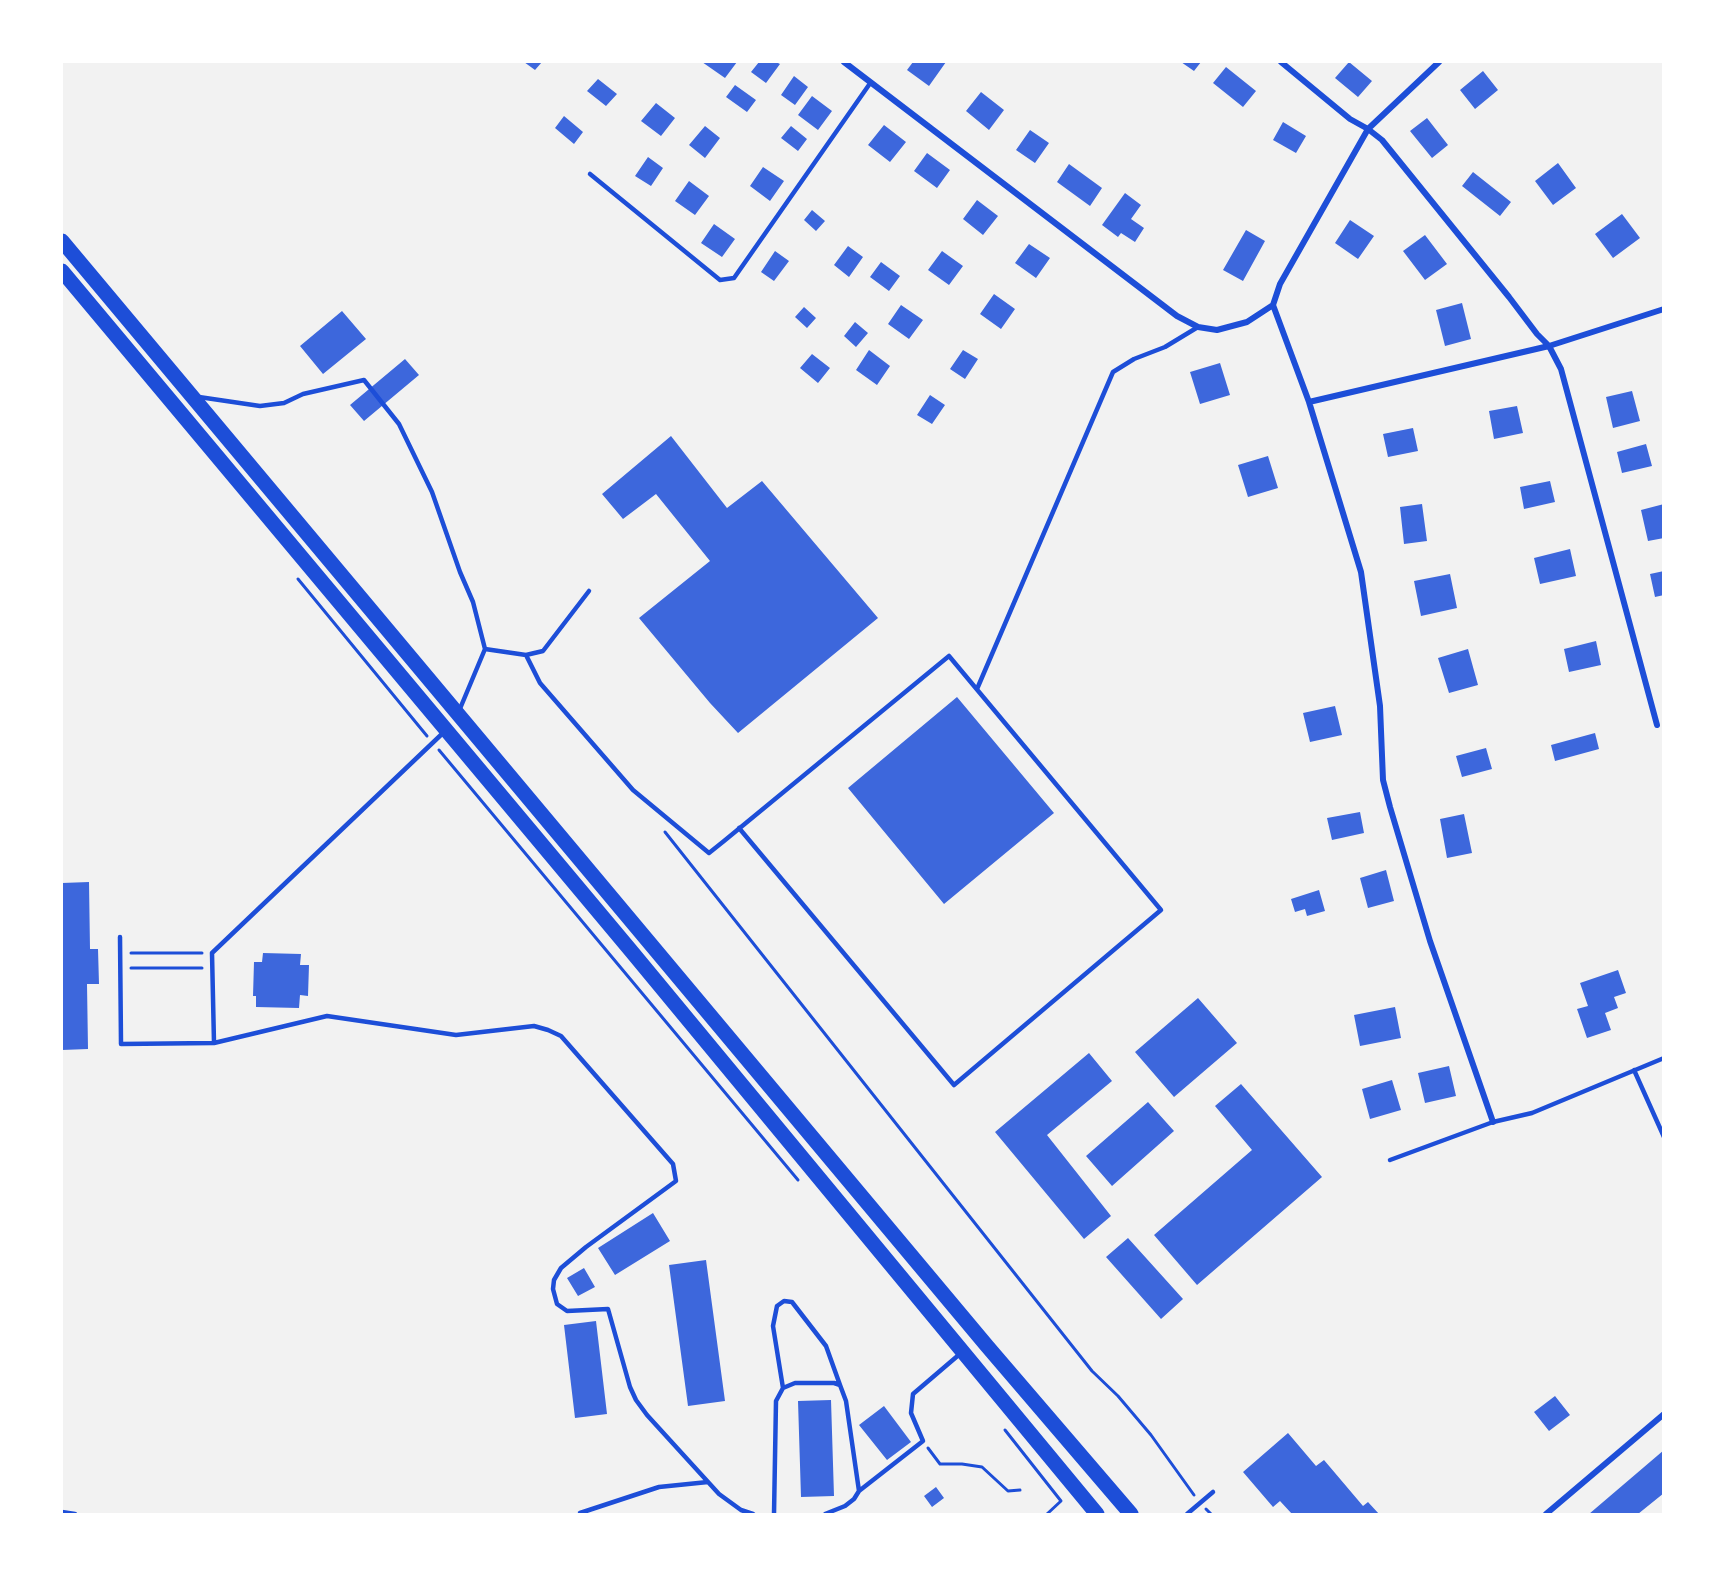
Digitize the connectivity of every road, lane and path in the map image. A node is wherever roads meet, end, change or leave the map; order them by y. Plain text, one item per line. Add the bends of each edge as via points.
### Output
1 (844, 62) edge
2 (1281, 62) edge
3 (1439, 62) edge
4 (871, 82) junction
5 (1368, 129) junction
6 (590, 174) dead end
7 (62, 241) edge
8 (62, 271) edge
9 (1273, 305) junction
10 (1664, 309) edge
11 (1198, 327) junction
12 (1549, 346) junction
13 (190, 395) junction
14 (1309, 402) junction
15 (291, 571) dead end
16 (589, 591) dead end
17 (484, 649) junction
18 (526, 655) junction
19 (977, 689) junction
20 (458, 712) junction
21 (1657, 724) dead end
22 (446, 730) junction
23 (433, 743) junction
24 (662, 828) dead end
25 (739, 828) junction
26 (120, 937) dead end
27 (120, 952) junction
28 (212, 953) junction
29 (120, 968) junction
30 (212, 968) junction
31 (214, 1042) junction
32 (1664, 1058) edge
33 (1634, 1070) junction
34 (1493, 1122) junction
35 (1664, 1137) edge
36 (1390, 1160) dead end
37 (805, 1188) dead end
38 (963, 1351) junction
39 (840, 1385) junction
40 (783, 1388) junction
41 (1664, 1414) edge
42 (1002, 1426) dead end
43 (923, 1441) junction
44 (708, 1482) junction
45 (1020, 1490) dead end
46 (859, 1491) junction
47 (1213, 1492) dead end
48 (1200, 1503) junction
49 (62, 1512) edge
50 (580, 1513) dead end
51 (75, 1515) edge
52 (753, 1515) edge
53 (774, 1515) edge
54 (825, 1515) edge
55 (1047, 1515) edge
56 (1097, 1515) edge
57 (1131, 1515) edge
58 (1187, 1515) edge
59 (1546, 1515) edge

1 - 4 street
2 - 5 street via 1350,119
3 - 5 street
4 - 6 lane via 734,278 720,280
4 - 11 street via 1177,316
5 - 9 street via 1280,284
5 - 12 street via 1382,140
7 - 13 highway
8 - 22 highway
9 - 11 street via 1233,327
9 - 14 street
10 - 12 street
11 - 19 lane via 1113,372
12 - 14 street
12 - 21 street via 1561,369
13 - 17 lane via 260,406 364,380 399,424 432,492 474,602
13 - 20 highway
14 - 34 street via 1361,572 1380,706 1383,780 1430,941
15 - 23 path
16 - 18 lane via 543,651
17 - 18 lane
17 - 20 lane
18 - 25 lane via 540,683 633,790 709,853
19 - 25 lane via 949,656
19 - 25 lane via 1161,910 954,1085
20 - 57 highway
22 - 23 lane
22 - 38 highway
23 - 28 lane
23 - 37 path
24 - 48 path via 1092,1371 1151,1435
26 - 27 lane
27 - 28 path
27 - 29 lane
28 - 30 lane
29 - 30 path
29 - 31 lane via 121,1044
30 - 31 lane
31 - 44 lane via 327,1016 456,1035 534,1026 561,1036 673,1164 676,1181 561,1268 553,1289 557,1304 567,1311 608,1309 636,1400
32 - 33 lane
33 - 34 lane via 1532,1113
33 - 35 lane
34 - 36 lane
38 - 43 lane via 913,1394 910,1413
38 - 56 highway
39 - 40 lane via 795,1383
39 - 40 lane via 826,1346 792,1302 784,1301 777,1306 774,1326
39 - 46 lane via 846,1401
40 - 53 lane via 776,1401
41 - 59 street
42 - 55 path via 1061,1501
43 - 45 path via 940,1464 982,1467 1008,1491
43 - 46 lane
44 - 50 lane via 659,1487
44 - 52 lane via 726,1499
46 - 54 lane via 845,1506
47 - 48 lane
48 - 58 lane
49 - 51 lane

